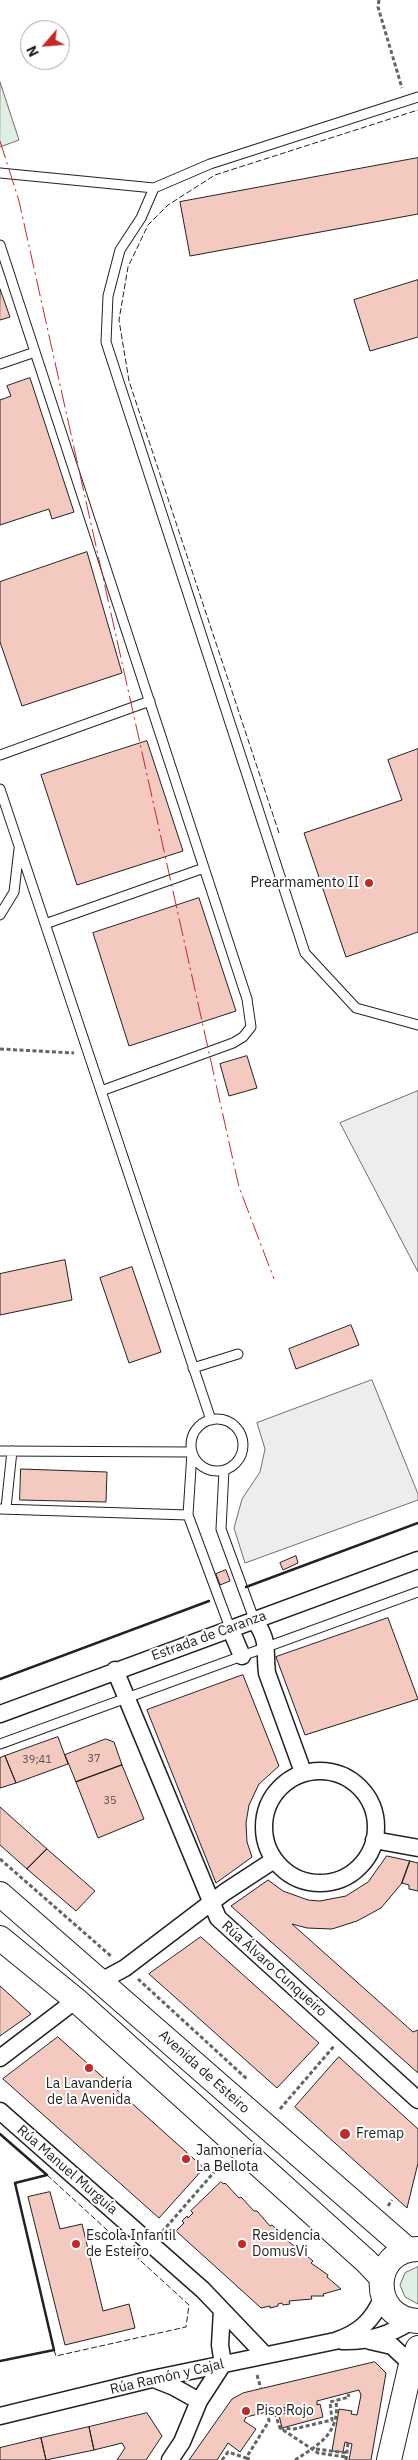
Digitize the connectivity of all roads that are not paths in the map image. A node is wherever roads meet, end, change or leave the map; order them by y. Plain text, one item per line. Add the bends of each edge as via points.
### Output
1 (418, 97) edge
2 (0, 173) edge
3 (154, 188) junction
4 (0, 245) edge
5 (35, 352) junction
6 (0, 364) edge
7 (150, 701) junction
8 (0, 755) edge
9 (0, 789) edge
10 (19, 846) junction
11 (204, 868) junction
12 (0, 915) edge
13 (45, 924) junction
14 (418, 1025) edge
15 (101, 1091) junction
16 (238, 1354) dead end
17 (194, 1368) junction
18 (210, 1420) junction
19 (12, 1450) junction
20 (0, 1451) edge
21 (192, 1452) junction
22 (224, 1470) junction
23 (3, 1509) edge
24 (188, 1514) junction
25 (418, 1560) edge
26 (418, 1592) edge
27 (254, 1619) junction
28 (230, 1628) junction
29 (268, 1647) junction
30 (242, 1656) junction
31 (116, 1670) junction
32 (127, 1698) junction
33 (0, 1714) edge
34 (0, 1744) edge
35 (303, 1772) junction
36 (374, 1840) junction
37 (418, 1848) edge
38 (274, 1860) junction
39 (0, 1894) edge
40 (212, 1902) junction
41 (0, 1938) edge
42 (102, 1981) junction
43 (76, 2000) junction
44 (0, 2058) edge
45 (418, 2100) edge
46 (0, 2111) edge
47 (415, 2248) edge
48 (382, 2287) junction
49 (222, 2310) junction
50 (408, 2322) edge
51 (335, 2341) junction
52 (365, 2341) junction
53 (265, 2355) junction
54 (414, 2360) edge
55 (223, 2364) junction
56 (152, 2379) junction
57 (198, 2401) junction
58 (0, 2416) edge
59 (170, 2460) edge
60 (390, 2460) edge

1 - 3 lane via 210,164
2 - 3 lane
3 - 14 lane via 141,218 120,250 108,296 106,342 305,953 356,1008
4 - 5 lane
5 - 6 lane
5 - 7 lane
7 - 8 lane
7 - 11 lane
9 - 10 lane
10 - 12 lane via 14,892
10 - 13 lane
11 - 13 lane
11 - 15 lane via 247,999 251,1027 233,1043
13 - 15 lane
15 - 17 lane
16 - 17 lane
17 - 18 lane
18 - 21 lane via 196,1430
18 - 22 lane via 226,1421 237,1428 242,1437 237,1462
19 - 20 lane
19 - 21 lane
19 - 23 lane
21 - 22 lane via 200,1465
21 - 24 lane
22 - 27 lane via 221,1529
23 - 24 lane
24 - 28 lane
25 - 27 street, Estrada de Caranza
26 - 29 lane
27 - 28 street, Estrada de Caranza
27 - 29 street via 264,1633
28 - 30 street
28 - 31 street, Estrada de Caranza
29 - 30 lane
29 - 35 street via 265,1659 267,1672
30 - 32 lane
31 - 32 street, Rúa Álvaro Cunqueiro
31 - 33 street, Estrada de Caranza
32 - 34 lane
32 - 40 street, Rúa Álvaro Cunqueiro
35 - 36 street via 320,1770 352,1780 372,1807 376,1824
35 - 38 street via 287,1780 274,1793 266,1808 263,1826 266,1844
36 - 37 street
36 - 38 street via 367,1857 355,1871 339,1880 303,1881 287,1873
38 - 40 street
39 - 42 main road, Avenida de Esteiro
40 - 42 street via 143,1955
40 - 45 street, Rúa Álvaro Cunqueiro via 218,1918
41 - 43 main road
42 - 47 main road, Avenida de Esteiro
43 - 44 street
43 - 48 main road via 367,2262
46 - 49 street, Rúa Manuel Murguía
47 - 48 main road via 391,2261
48 - 50 main road via 387,2305
48 - 51 street, Rúa Ramón y Cajal via 377,2311 365,2326 353,2335
49 - 53 street, Rúa Manuel Murguía
49 - 55 street via 220,2345
50 - 52 street, Rúa Ramón y Cajal
50 - 54 main road
51 - 52 street, Rúa Ramón y Cajal
51 - 53 street, Rúa Ramón y Cajal
52 - 54 street via 382,2342
53 - 55 street, Rúa Ramón y Cajal
54 - 60 main road
55 - 56 street, Rúa Ramón y Cajal
55 - 57 street
56 - 57 street
56 - 58 street, Rúa Ramón y Cajal
57 - 59 street via 182,2442

